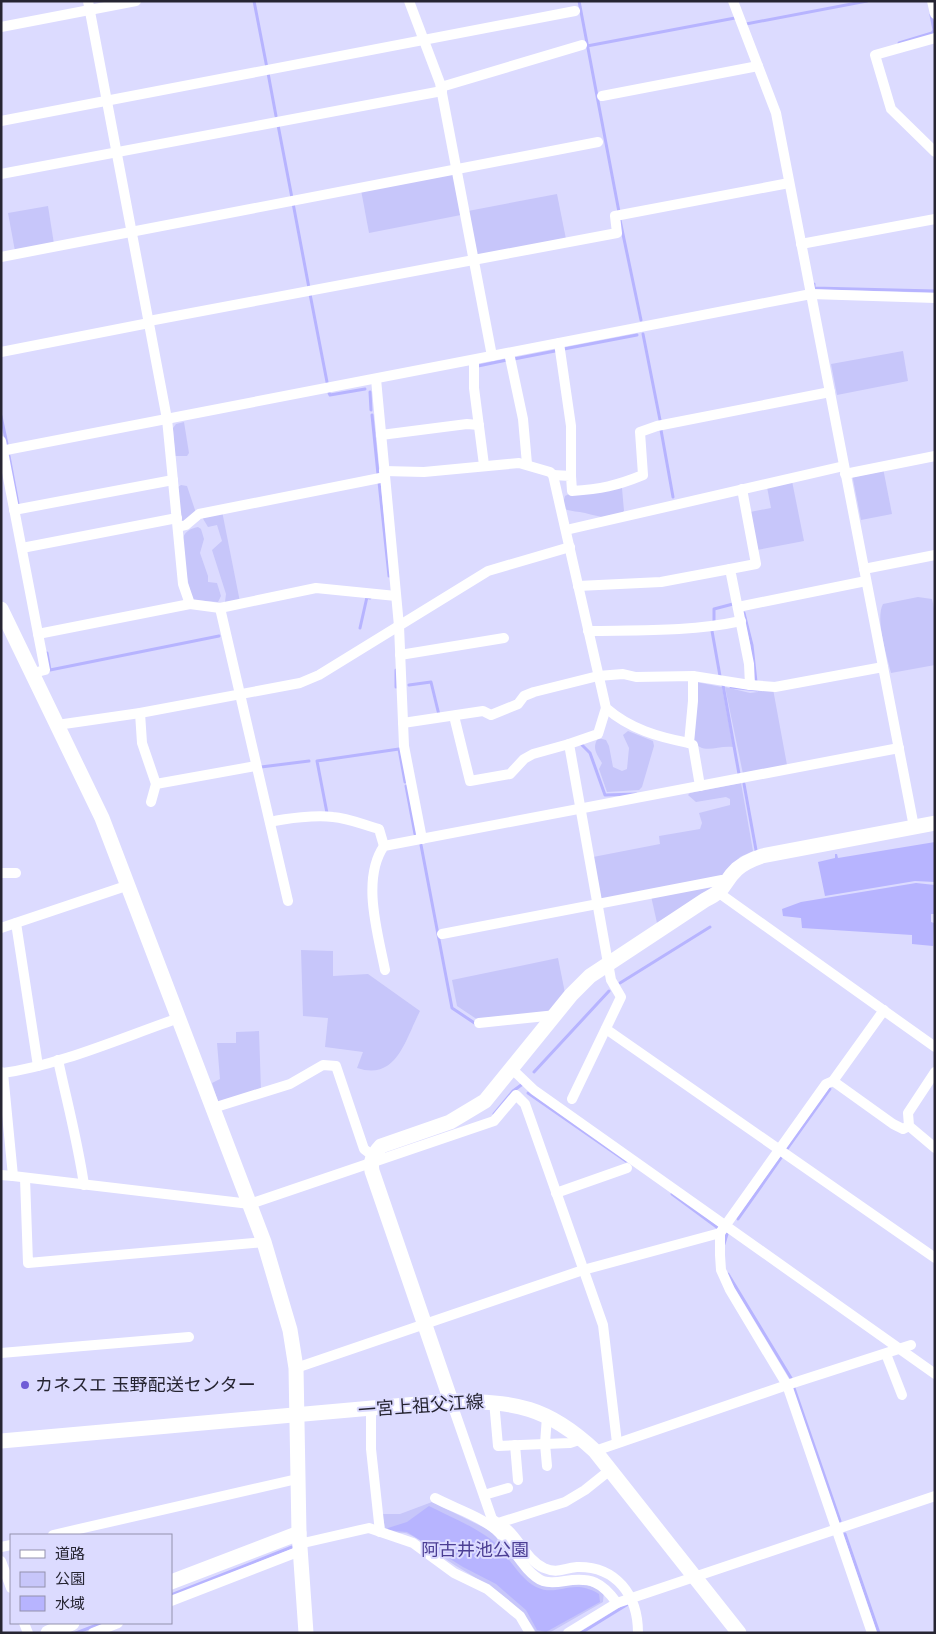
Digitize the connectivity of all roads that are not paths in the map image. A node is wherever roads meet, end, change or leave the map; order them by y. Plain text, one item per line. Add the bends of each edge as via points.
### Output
1 (136, 1) edge
2 (409, 1) edge
3 (733, 1) edge
4 (932, 1) edge
5 (89, 6) edge
6 (575, 11) dead end
7 (935, 14) edge
8 (1, 27) edge
9 (935, 38) edge
10 (424, 41) junction
11 (582, 45) dead end
12 (758, 66) junction
13 (441, 89) junction
14 (602, 96) dead end
15 (107, 101) junction
16 (1, 121) edge
17 (598, 142) dead end
18 (116, 152) junction
19 (935, 152) edge
20 (457, 169) junction
21 (1, 174) edge
22 (789, 183) junction
23 (935, 219) edge
24 (132, 231) junction
25 (801, 244) junction
26 (1, 256) edge
27 (474, 260) junction
28 (811, 294) junction
29 (935, 298) edge
30 (149, 322) junction
31 (559, 343) junction
32 (1, 352) edge
33 (509, 353) junction
34 (492, 356) junction
35 (474, 360) junction
36 (376, 379) junction
37 (830, 392) junction
38 (167, 419) junction
39 (479, 425) junction
40 (381, 435) junction
41 (2, 447) edge
42 (935, 456) edge
43 (527, 464) junction
44 (484, 465) junction
45 (845, 470) junction
46 (384, 474) junction
47 (553, 475) junction
48 (571, 476) junction
49 (173, 480) junction
50 (742, 489) junction
51 (14, 510) junction
52 (177, 522) junction
53 (566, 530) junction
54 (570, 547) junction
55 (22, 548) junction
56 (935, 555) edge
57 (730, 569) junction
58 (864, 569) junction
59 (866, 581) junction
60 (578, 586) junction
61 (396, 596) junction
62 (190, 604) junction
63 (738, 607) junction
64 (220, 608) junction
65 (3, 616) edge
66 (741, 621) junction
67 (399, 626) junction
68 (588, 631) junction
69 (38, 634) junction
70 (504, 638) dead end
71 (400, 655) junction
72 (883, 667) junction
73 (32, 674) junction
74 (598, 676) junction
75 (693, 676) junction
76 (750, 685) junction
77 (240, 694) junction
78 (606, 708) junction
79 (140, 713) junction
80 (454, 716) junction
81 (403, 723) junction
82 (57, 725) junction
83 (689, 743) junction
84 (569, 744) junction
85 (899, 748) junction
86 (256, 766) junction
87 (156, 784) junction
88 (700, 786) junction
89 (151, 802) dead end
90 (581, 809) junction
91 (270, 822) junction
92 (935, 823) edge
93 (914, 827) junction
94 (422, 839) junction
95 (384, 846) junction
96 (1, 873) edge
97 (16, 873) dead end
98 (129, 885) junction
99 (722, 889) junction
100 (288, 901) dead end
101 (599, 904) junction
102 (16, 923) junction
103 (1, 928) edge
104 (442, 934) dead end
105 (610, 962) junction
106 (385, 970) dead end
107 (884, 1010) junction
108 (556, 1015) junction
109 (179, 1018) junction
110 (479, 1023) dead end
111 (606, 1029) junction
112 (935, 1046) edge
113 (58, 1060) junction
114 (38, 1066) junction
115 (512, 1069) junction
116 (2, 1072) edge
117 (935, 1072) edge
118 (833, 1081) junction
119 (572, 1100) dead end
120 (213, 1108) junction
121 (909, 1126) junction
122 (935, 1148) edge
123 (781, 1149) junction
124 (372, 1159) junction
125 (627, 1168) dead end
126 (1, 1175) edge
127 (13, 1176) junction
128 (25, 1178) junction
129 (84, 1186) junction
130 (556, 1193) junction
131 (250, 1204) junction
132 (723, 1229) junction
133 (264, 1242) junction
134 (935, 1258) edge
135 (583, 1270) junction
136 (424, 1326) junction
137 (189, 1337) dead end
138 (911, 1345) dead end
139 (900, 1349) junction
140 (1, 1353) edge
141 (886, 1354) junction
142 (296, 1368) junction
143 (935, 1374) edge
144 (787, 1385) junction
145 (902, 1396) dead end
146 (451, 1401) junction
147 (494, 1402) junction
148 (371, 1409) junction
149 (295, 1416) junction
150 (547, 1416) junction
151 (582, 1438) junction
152 (1, 1441) edge
153 (618, 1443) junction
154 (545, 1444) junction
155 (515, 1445) junction
156 (595, 1451) junction
157 (548, 1466) dead end
158 (610, 1470) junction
159 (297, 1479) junction
160 (518, 1480) dead end
161 (508, 1488) dead end
162 (484, 1495) junction
163 (935, 1496) edge
164 (435, 1498) dead end
165 (493, 1524) junction
166 (837, 1529) junction
167 (380, 1532) junction
168 (57, 1534) edge
169 (299, 1543) junction
170 (1, 1561) edge
171 (695, 1576) junction
172 (172, 1582) edge
173 (10, 1585) edge
174 (632, 1598) junction
175 (172, 1601) edge
176 (617, 1603) junction
177 (70, 1624) edge
178 (116, 1624) edge
179 (48, 1633) edge
180 (93, 1633) edge
181 (306, 1633) edge
182 (530, 1633) edge
183 (568, 1633) edge
184 (638, 1633) edge
185 (739, 1633) edge
186 (872, 1633) edge

1 - 5 street
2 - 10 street
3 - 12 street
4 - 7 street
5 - 8 street
5 - 15 street
6 - 10 street
9 - 19 street via 876,55 891,109
10 - 13 street
10 - 15 street
11 - 13 street
12 - 14 street
12 - 22 street via 776,113
13 - 18 street
13 - 20 street
15 - 16 street
15 - 18 street
17 - 20 street
18 - 21 street
18 - 24 street
20 - 24 street
20 - 27 street
22 - 25 street
22 - 27 street via 615,216 617,232
23 - 25 street
24 - 26 street
24 - 30 street
25 - 28 street
27 - 30 street
27 - 34 street
28 - 29 street
28 - 31 street
28 - 37 street
30 - 32 street
30 - 38 street
31 - 33 street
31 - 48 street via 571,426
33 - 34 street
33 - 43 street via 523,420
34 - 35 street
35 - 36 street
35 - 39 street
36 - 38 street
36 - 40 street
37 - 45 street
37 - 48 street via 640,432 643,475 604,489 572,491
38 - 41 street
38 - 49 street
39 - 40 street
39 - 44 street
40 - 46 street
41 - 51 street
42 - 45 street
43 - 44 street
43 - 47 street
44 - 46 street
45 - 50 street
45 - 58 street
46 - 52 street via 198,514 186,525
46 - 61 street
47 - 48 street
47 - 53 street
49 - 51 street
49 - 52 street
50 - 53 street
50 - 57 street via 756,564
51 - 55 street
52 - 55 street
52 - 62 street via 183,584
53 - 54 street
54 - 60 street
54 - 67 street via 488,571
55 - 69 street
56 - 58 street
57 - 60 street via 661,582
57 - 63 street
58 - 59 street
59 - 63 street
59 - 72 street
60 - 68 street
61 - 64 street via 316,588
61 - 67 street
62 - 64 street
62 - 69 street
63 - 66 street
64 - 77 street
65 - 73 street
66 - 68 street via 686,630
66 - 76 street
67 - 71 street
67 - 77 street via 319,675
68 - 74 street
69 - 73 street via 45,670
70 - 71 street
71 - 81 street
72 - 76 street via 775,687
72 - 85 street
73 - 82 street
74 - 75 street
74 - 78 street
74 - 80 street via 534,692 524,696 518,704 491,715 483,711
75 - 76 street
75 - 83 street
77 - 79 street
77 - 86 street
78 - 83 street via 622,722 657,737
78 - 84 street via 598,734
79 - 82 street
79 - 87 street via 142,743
80 - 81 street
80 - 84 street via 470,781 510,774 533,754
81 - 94 street via 404,746
82 - 98 street via 102,818
83 - 88 street via 693,745
84 - 90 street
85 - 88 street
85 - 93 street
86 - 87 street
86 - 91 street
87 - 89 street
88 - 90 street
90 - 94 street
90 - 101 street
91 - 95 street via 291,818 343,818 379,829
91 - 100 street
92 - 93 street
93 - 99 street via 762,856 736,870
94 - 95 street
95 - 106 street via 378,854 371,901
96 - 97 street
98 - 102 street
98 - 109 street
99 - 101 street via 722,880
99 - 105 street
99 - 107 street
101 - 104 street
101 - 105 street
102 - 103 street
102 - 114 street
105 - 108 street via 590,976
105 - 111 street via 611,980 621,997
107 - 112 street
107 - 118 street
108 - 110 street
108 - 115 street
109 - 113 street
109 - 120 street
111 - 119 street
111 - 123 street
113 - 114 street
113 - 129 street via 78,1144
114 - 116 street
115 - 124 street via 485,1101 467,1114 381,1146
115 - 132 street via 534,1090
116 - 127 street
117 - 121 street via 908,1112
118 - 121 street via 894,1124 904,1129
118 - 123 street via 826,1084
120 - 124 street via 290,1084 323,1065 336,1066 364,1148
120 - 131 street
121 - 122 street
123 - 132 street
123 - 134 street
124 - 130 street via 494,1121 516,1095 527,1111
124 - 131 street
124 - 136 street
125 - 130 street
126 - 127 street
127 - 128 street
128 - 129 street
128 - 133 street via 28,1263
129 - 131 street
130 - 135 street
131 - 133 street
132 - 135 street
132 - 139 street
132 - 144 street via 721,1270
133 - 142 street via 290,1330
135 - 136 street
135 - 153 street via 603,1325
136 - 142 street
136 - 146 street
137 - 140 street
138 - 139 street
139 - 141 street
139 - 143 street
141 - 144 street
141 - 145 street
142 - 149 street
144 - 153 street
144 - 166 street
146 - 147 street, 一宮上祖父江線
146 - 148 street, 一宮上祖父江線
146 - 162 street
147 - 150 street, 一宮上祖父江線
147 - 155 street via 498,1446
148 - 149 street, 一宮上祖父江線
148 - 167 street via 371,1449
149 - 152 street, 一宮上祖父江線
149 - 159 street
150 - 151 street, 一宮上祖父江線
150 - 154 street
151 - 154 street via 570,1443
151 - 156 street, 一宮上祖父江線
153 - 156 street
154 - 155 street
154 - 157 street
155 - 160 street
156 - 158 street, 一宮上祖父江線
158 - 165 street via 565,1502
158 - 171 street, 一宮上祖父江線
159 - 168 street
159 - 169 street
161 - 162 street
162 - 165 street
163 - 166 street
164 - 165 street
165 - 174 street via 508,1530 527,1556 542,1567 556,1573 574,1567 610,1573
165 - 176 street via 518,1558 542,1581 580,1579 595,1582 606,1588
166 - 171 street
166 - 186 street
167 - 169 street via 369,1528
167 - 182 street via 413,1543 454,1573 487,1590 520,1616
169 - 172 street
169 - 175 street
169 - 181 street
170 - 173 street
171 - 174 street
171 - 185 street, 一宮上祖父江線
174 - 176 street
174 - 184 street via 638,1617
176 - 183 street
177 - 179 street
178 - 180 street

